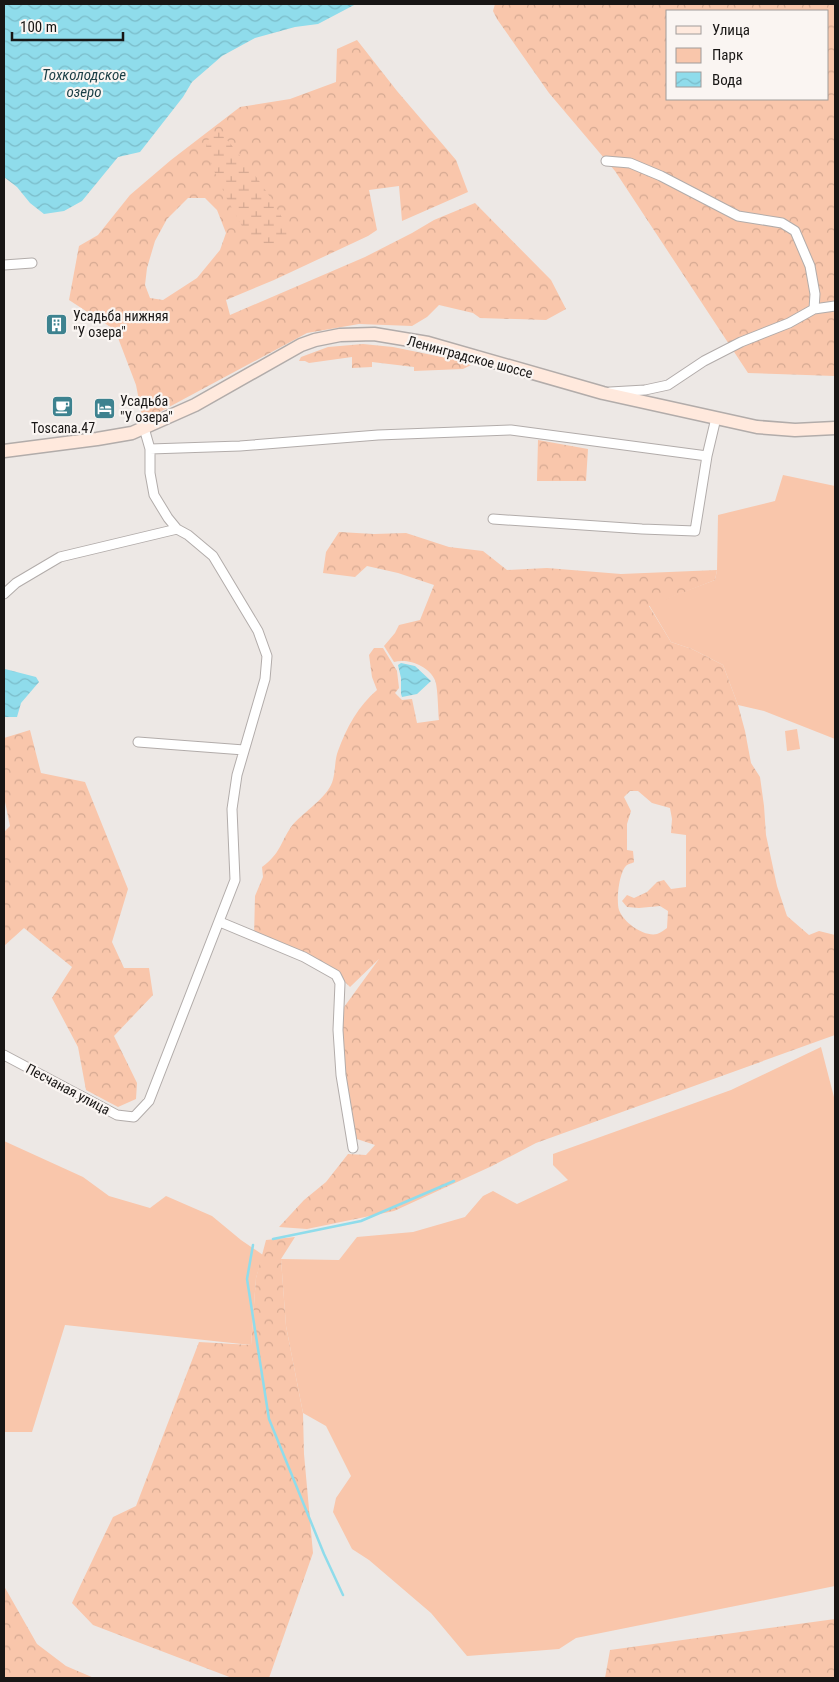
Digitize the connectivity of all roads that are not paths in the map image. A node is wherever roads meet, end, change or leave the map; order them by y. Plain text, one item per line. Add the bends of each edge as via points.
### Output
1 (606, 161) dead end
2 (32, 263) dead end
3 (4, 265) edge
4 (835, 306) edge
5 (814, 309) junction
6 (603, 393) junction
7 (716, 418) junction
8 (144, 428) junction
9 (835, 428) edge
10 (150, 449) junction
11 (4, 451) edge
12 (707, 456) junction
13 (493, 519) dead end
14 (177, 529) junction
15 (4, 594) edge
16 (138, 742) dead end
17 (244, 750) junction
18 (220, 922) junction
19 (4, 1055) edge
20 (353, 1148) dead end

1 - 5 street via 630,163 738,216 782,223 796,231 810,266
2 - 3 street
4 - 5 street
5 - 6 street via 704,361 668,385
6 - 7 main road, Ленинградское шоссе
6 - 8 main road, Ленинградское шоссе via 444,347 362,334 301,345 195,405
7 - 9 main road, Ленинградское шоссе via 777,430
7 - 12 street
8 - 10 street
8 - 11 main road, Ленинградское шоссе via 97,439
10 - 12 street via 511,430
10 - 14 street via 154,495
12 - 13 street via 695,531
14 - 15 street via 60,557 16,583
14 - 17 street via 213,556 258,631 267,656 265,679
16 - 17 street
17 - 18 street via 232,808 235,880
18 - 19 street, Песчаная улица via 149,1102 134,1117 117,1115
18 - 20 street via 304,957 336,975 340,983 338,1030 341,1075

